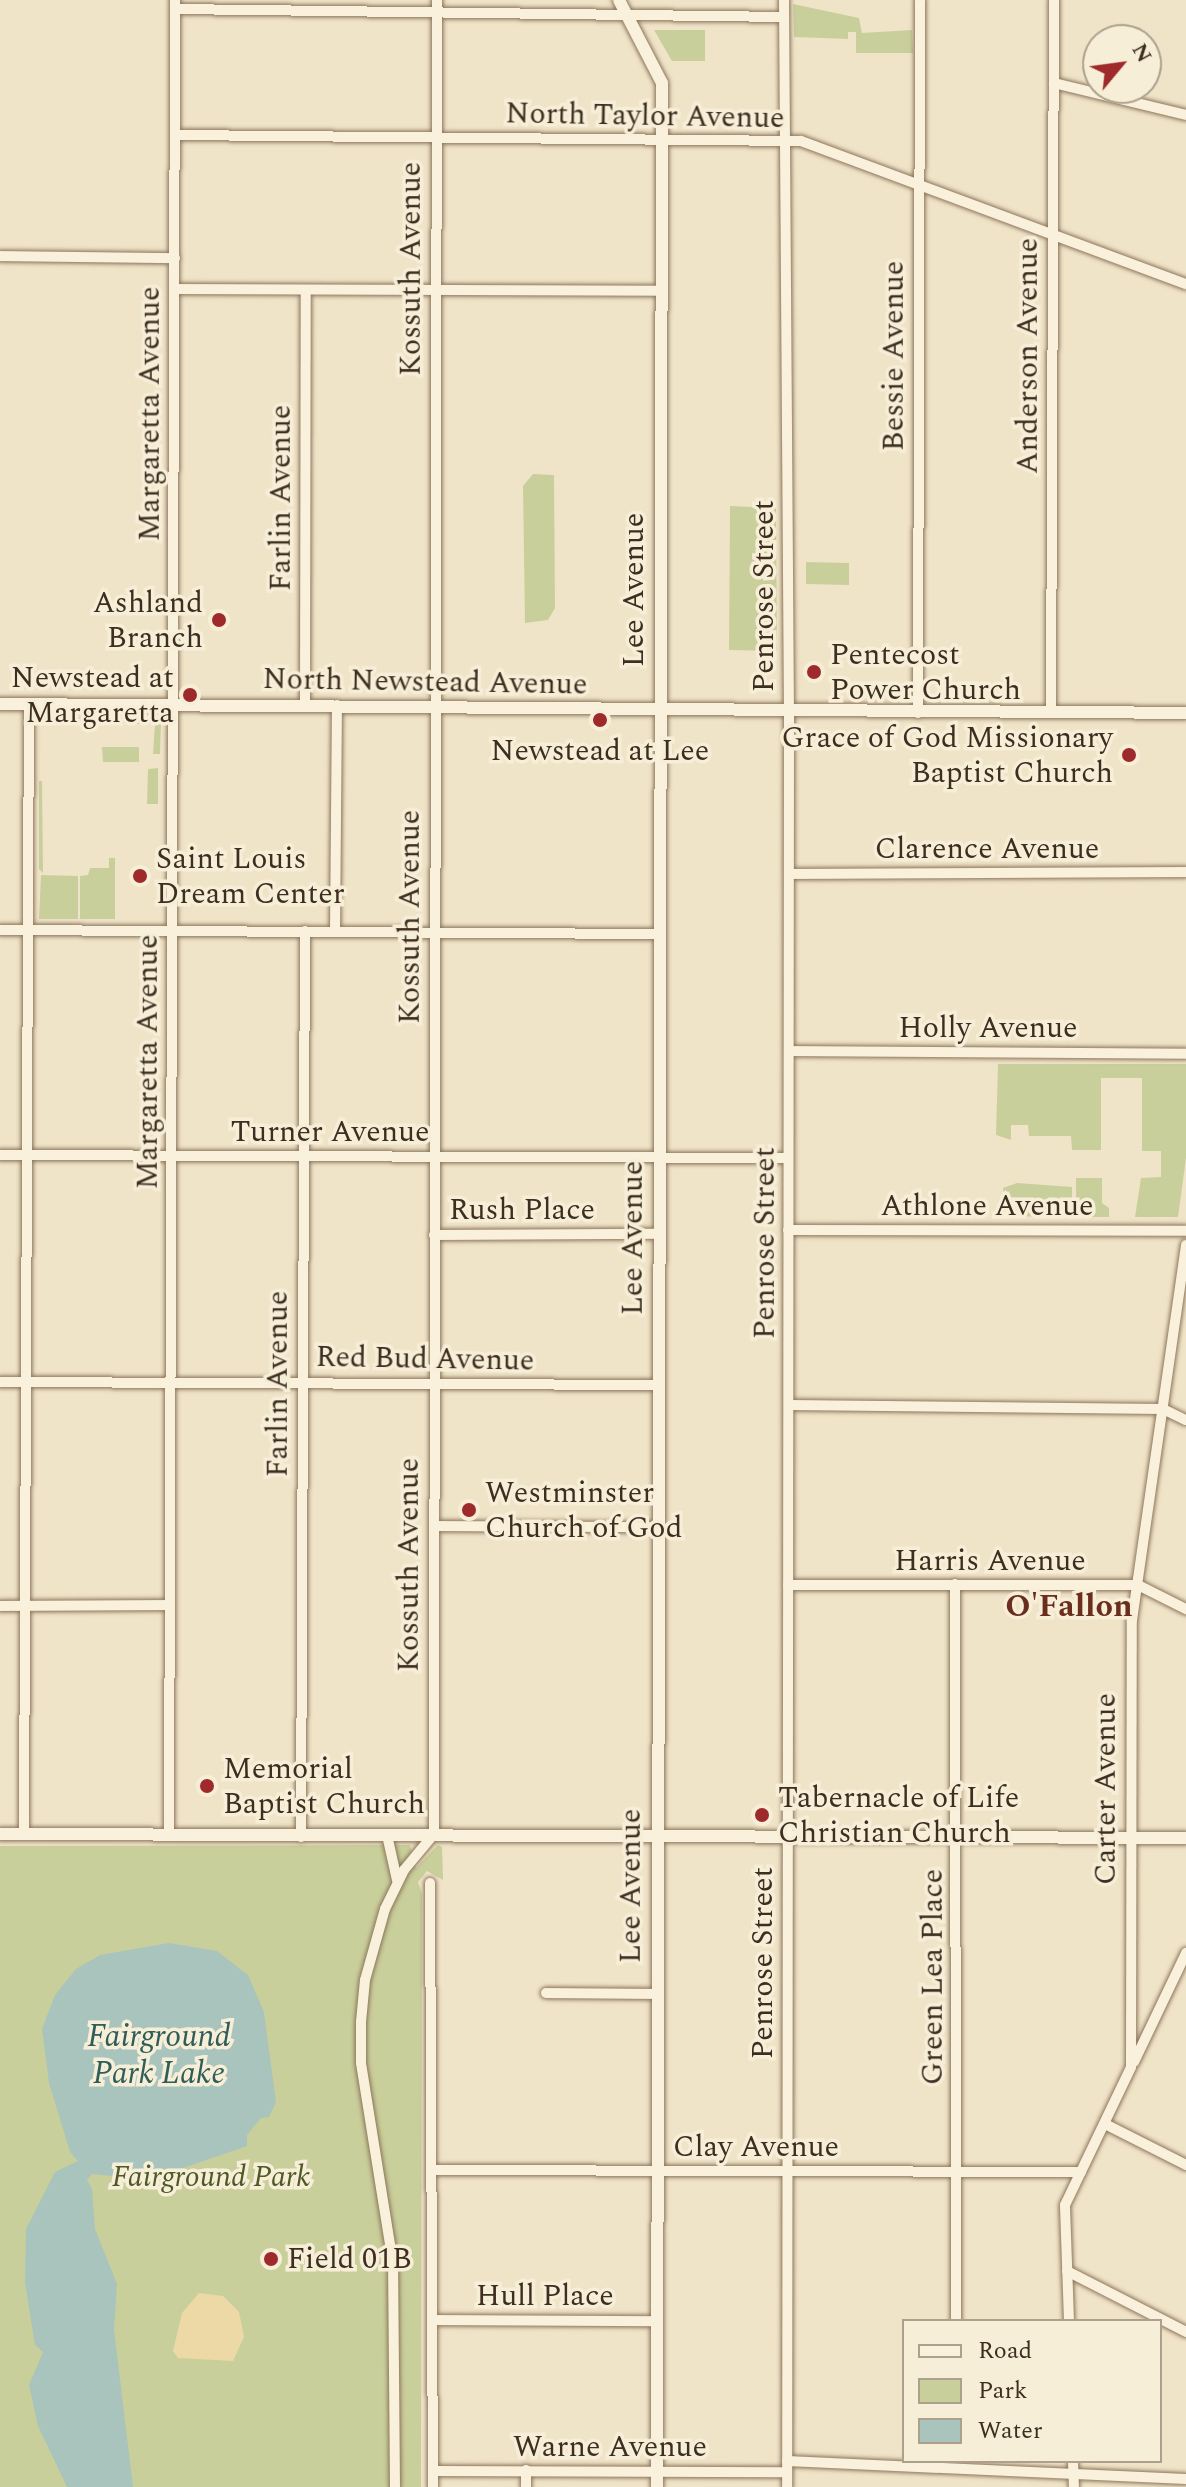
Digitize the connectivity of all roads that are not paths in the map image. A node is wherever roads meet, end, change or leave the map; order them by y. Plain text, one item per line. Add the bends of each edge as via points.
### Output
1 (619, 0) edge
2 (784, 0) edge
3 (920, 0) edge
4 (1054, 0) edge
5 (175, 5) edge
6 (436, 5) edge
7 (626, 14) junction
8 (784, 17) junction
9 (1054, 83) junction
10 (1186, 115) edge
11 (175, 135) junction
12 (436, 137) junction
13 (787, 140) junction
14 (661, 141) junction
15 (918, 185) junction
16 (1052, 234) junction
17 (0, 256) edge
18 (175, 258) junction
19 (1186, 284) edge
20 (174, 289) junction
21 (434, 290) junction
22 (306, 291) junction
23 (660, 291) junction
24 (0, 704) edge
25 (29, 704) junction
26 (172, 705) junction
27 (305, 705) junction
28 (337, 705) junction
29 (433, 707) junction
30 (660, 712) junction
31 (789, 712) junction
32 (918, 713) junction
33 (1051, 713) junction
34 (1186, 713) edge
35 (1186, 872) edge
36 (789, 874) junction
37 (0, 930) edge
38 (28, 930) junction
39 (171, 930) junction
40 (434, 930) junction
41 (305, 931) junction
42 (335, 931) junction
43 (659, 934) junction
44 (789, 1051) junction
45 (1186, 1054) edge
46 (0, 1155) edge
47 (27, 1155) junction
48 (173, 1155) junction
49 (304, 1155) junction
50 (434, 1156) junction
51 (660, 1157) junction
52 (788, 1158) junction
53 (788, 1230) junction
54 (1186, 1231) edge
55 (659, 1234) junction
56 (434, 1235) junction
57 (1186, 1245) edge
58 (171, 1381) junction
59 (0, 1382) edge
60 (27, 1382) junction
61 (302, 1382) junction
62 (432, 1384) junction
63 (658, 1385) junction
64 (789, 1405) junction
65 (1163, 1409) junction
66 (1186, 1420) edge
67 (434, 1526) junction
68 (657, 1527) junction
69 (955, 1584) junction
70 (788, 1585) junction
71 (1138, 1585) junction
72 (170, 1605) junction
73 (0, 1606) edge
74 (26, 1606) junction
75 (1186, 1609) edge
76 (0, 1834) edge
77 (24, 1834) junction
78 (434, 1834) junction
79 (657, 1834) junction
80 (387, 1835) junction
81 (788, 1835) junction
82 (169, 1836) junction
83 (958, 1836) junction
84 (301, 1837) junction
85 (1129, 1837) junction
86 (1186, 1838) edge
87 (397, 1881) junction
88 (430, 1883) dead end
89 (1186, 1953) edge
90 (1181, 1976) edge
91 (546, 1993) dead end
92 (657, 1994) junction
93 (1131, 2067) junction
94 (1105, 2124) junction
95 (1186, 2165) edge
96 (432, 2170) junction
97 (785, 2170) junction
98 (657, 2171) junction
99 (956, 2171) junction
100 (1081, 2172) junction
101 (1067, 2271) junction
102 (956, 2319) edge
103 (1069, 2319) edge
104 (1161, 2319) edge
105 (433, 2320) junction
106 (1162, 2320) edge
107 (657, 2321) junction
108 (1186, 2332) edge
109 (1073, 2463) edge
110 (955, 2465) edge
111 (787, 2466) junction
112 (526, 2470) junction
113 (433, 2471) junction
114 (657, 2472) junction
115 (1073, 2475) junction
116 (1186, 2479) edge
117 (395, 2487) edge
118 (433, 2487) edge
119 (526, 2487) edge
120 (657, 2487) edge
121 (787, 2487) edge
122 (1074, 2487) edge

1 - 7 street, Lee Avenue
2 - 8 street, Penrose Street
3 - 15 street, Bessie Avenue
4 - 9 street, Anderson Avenue
5 - 6 street
5 - 11 street, Margaretta Avenue
6 - 7 street
6 - 12 street, Kossuth Avenue
7 - 8 street
7 - 14 street, Lee Avenue via 659,71
8 - 13 street, Penrose Street
9 - 10 street
9 - 16 street, Anderson Avenue
11 - 12 street, North Taylor Avenue
11 - 18 street, Margaretta Avenue
12 - 14 street, North Taylor Avenue
12 - 21 street, Kossuth Avenue
13 - 14 street, North Taylor Avenue
13 - 15 street, North Taylor Avenue
13 - 31 street, Penrose Street
14 - 23 street, Lee Avenue
15 - 16 street, North Taylor Avenue
15 - 32 street, Bessie Avenue
16 - 19 street, North Taylor Avenue
16 - 33 street, Anderson Avenue
17 - 18 street
18 - 20 street, Margaretta Avenue
20 - 22 street
20 - 26 street, Margaretta Avenue
21 - 22 street
21 - 23 street
21 - 29 street, Kossuth Avenue
22 - 27 street, Farlin Avenue
23 - 30 street, Lee Avenue
24 - 25 street, North Newstead Avenue
25 - 26 street, North Newstead Avenue
25 - 38 street
26 - 27 street, North Newstead Avenue
26 - 39 street, Margaretta Avenue
27 - 28 street, North Newstead Avenue
28 - 29 street, North Newstead Avenue
28 - 42 street
29 - 30 street, North Newstead Avenue
29 - 40 street, Kossuth Avenue
30 - 31 street, North Newstead Avenue
30 - 43 street, Lee Avenue
31 - 32 street, North Newstead Avenue
31 - 36 street, Penrose Street
32 - 33 street, North Newstead Avenue
33 - 34 street, North Newstead Avenue
35 - 36 street, Clarence Avenue
36 - 44 street, Penrose Street
37 - 38 street
38 - 39 street
38 - 47 street
39 - 41 street
39 - 48 street, Margaretta Avenue
40 - 42 street
40 - 43 street
40 - 50 street, Kossuth Avenue
41 - 42 street
41 - 49 street, Farlin Avenue
43 - 51 street, Lee Avenue
44 - 45 street, Holly Avenue
44 - 52 street, Penrose Street
46 - 47 street, Turner Avenue
47 - 48 street, Turner Avenue
47 - 60 street
48 - 49 street, Turner Avenue
48 - 58 street, Margaretta Avenue
49 - 50 street, Turner Avenue
49 - 61 street, Farlin Avenue
50 - 51 street, Turner Avenue
50 - 56 street, Kossuth Avenue
51 - 52 street
51 - 55 street, Lee Avenue
52 - 53 street, Penrose Street
53 - 54 street, Athlone Avenue
53 - 64 street, Penrose Street
55 - 56 street, Rush Place
55 - 63 street, Lee Avenue
56 - 62 street, Kossuth Avenue
57 - 65 street, Carter Avenue
58 - 60 street, Red Bud Avenue
58 - 61 street, Red Bud Avenue
58 - 72 street, Margaretta Avenue
59 - 60 street, Red Bud Avenue
60 - 74 street
61 - 62 street, Red Bud Avenue
61 - 84 street, Farlin Avenue
62 - 63 street, Red Bud Avenue
62 - 67 street, Kossuth Avenue
63 - 68 street, Lee Avenue
64 - 65 street
64 - 70 street, Penrose Street
65 - 66 street
65 - 71 street, Carter Avenue
67 - 68 street
67 - 78 street, Kossuth Avenue
68 - 79 street, Lee Avenue
69 - 70 street, Harris Avenue
69 - 71 street, Harris Avenue
69 - 83 street, Green Lea Place
70 - 81 street, Penrose Street
71 - 75 street, Harris Avenue
71 - 85 street, Carter Avenue via 1131,1636
72 - 74 street
72 - 82 street, Margaretta Avenue
73 - 74 street
74 - 77 street
76 - 77 street
77 - 82 street
78 - 79 street
78 - 80 street
78 - 87 street
79 - 81 street
79 - 92 street, Lee Avenue
80 - 84 street
80 - 87 street
81 - 83 street
81 - 97 street, Penrose Street
82 - 84 street
83 - 85 street
83 - 99 street, Green Lea Place
85 - 86 street
85 - 93 street, Carter Avenue
87 - 117 street via 374,1942 361,2022 361,2063 393,2263
88 - 96 street
89 - 90 street
90 - 93 street
91 - 92 street
92 - 98 street, Lee Avenue
93 - 94 street, Carter Avenue
94 - 95 street
94 - 100 street, Carter Avenue
96 - 98 street, Clay Avenue
96 - 105 street
97 - 98 street, Clay Avenue
97 - 99 street, Clay Avenue
97 - 111 street, Penrose Street
98 - 107 street, Lee Avenue
99 - 100 street, Clay Avenue
99 - 102 street, Green Lea Place
100 - 101 street, Carter Avenue via 1065,2205
101 - 103 street, Carter Avenue
101 - 104 street
105 - 107 street, Hull Place
105 - 113 street
106 - 108 street
107 - 114 street, Lee Avenue
109 - 115 street
110 - 111 street, Warne Avenue
110 - 115 street, Warne Avenue
111 - 114 street, Warne Avenue
111 - 121 street, Penrose Street
112 - 113 street, Warne Avenue
112 - 114 street, Warne Avenue
112 - 119 street
113 - 118 street
114 - 120 street, Lee Avenue
115 - 116 street, Warne Avenue
115 - 122 street

